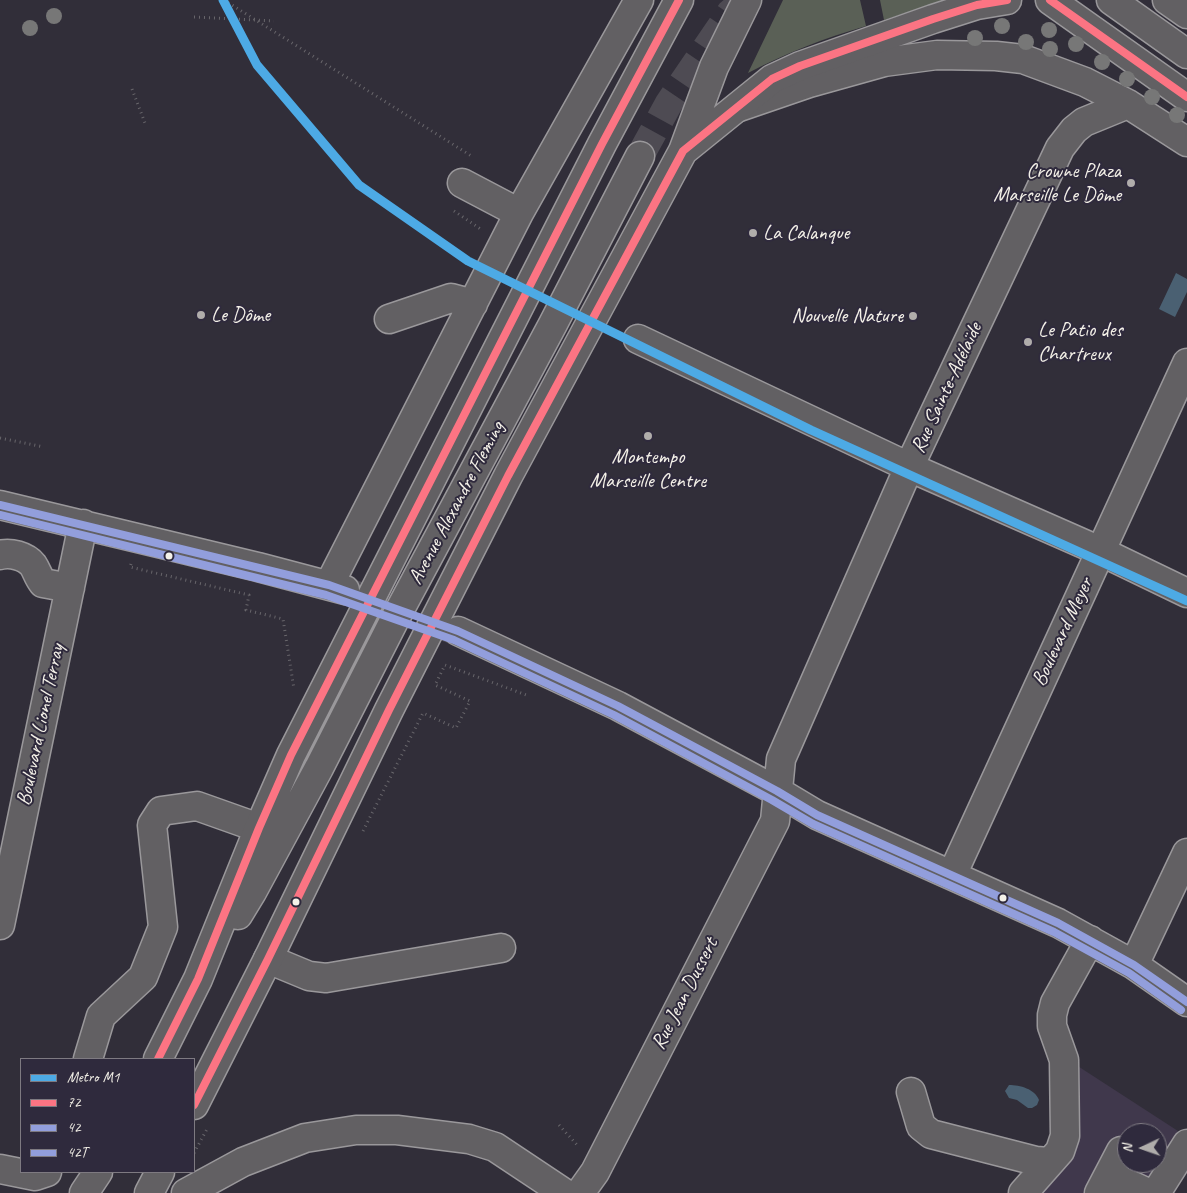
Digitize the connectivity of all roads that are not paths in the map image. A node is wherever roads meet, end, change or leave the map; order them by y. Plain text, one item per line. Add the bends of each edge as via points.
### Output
1 (639, 0) edge
2 (679, 0) edge
3 (747, 0) edge
4 (1007, 0) edge
5 (1050, 0) edge
6 (1111, 0) edge
7 (1167, 0) edge
8 (1187, 14) edge
9 (1187, 54) edge
10 (1187, 97) edge
11 (1128, 104) junction
12 (737, 107) junction
13 (1187, 142) edge
14 (683, 151) junction
15 (640, 156) tunnel mouth
16 (462, 183) dead end
17 (519, 213) junction
18 (473, 304) junction
19 (389, 319) dead end
20 (638, 339) dead end
21 (1187, 363) edge
22 (1180, 396) edge
23 (909, 467) junction
24 (0, 505) edge
25 (83, 524) junction
26 (1100, 551) junction
27 (0, 555) edge
28 (70, 588) junction
29 (1187, 593) edge
30 (458, 632) tunnel mouth
31 (777, 791) junction
32 (258, 828) junction
33 (1187, 853) edge
34 (952, 875) junction
35 (0, 925) edge
36 (1090, 940) junction
37 (501, 948) dead end
38 (268, 959) junction
39 (1134, 965) junction
40 (198, 979) junction
41 (1187, 1002) edge
42 (88, 1058) edge
43 (158, 1058) edge
44 (911, 1092) dead end
45 (195, 1103) edge
46 (1187, 1144) edge
47 (1117, 1159) edge
48 (0, 1170) edge
49 (44, 1173) edge
50 (97, 1173) edge
51 (103, 1173) edge
52 (159, 1173) edge
53 (1037, 1176) edge
54 (1104, 1184) edge
55 (84, 1193) edge
56 (93, 1193) edge
57 (149, 1193) edge
58 (186, 1193) edge
59 (564, 1193) edge
60 (580, 1193) edge
61 (1148, 1193) edge
62 (1156, 1193) edge

1 - 17 street
2 - 32 street, Avenue Alexandre Fleming via 584,179 291,755
3 - 14 street via 714,67
4 - 12 street via 977,5 933,19 800,66 772,79
5 - 10 street
6 - 9 street
7 - 8 street
11 - 12 street via 1085,82 1023,59 937,55 884,62
11 - 13 street
11 - 23 street, Rue Sainte-Adélaïde via 1084,122 1060,148
12 - 14 street
14 - 38 street, Avenue Alexandre Fleming via 504,485 389,710
15 - 40 street, Avenue Alexandre Fleming via 252,892
16 - 17 street
17 - 18 street
18 - 19 street via 451,298
18 - 25 street via 337,588
20 - 23 street
21 - 22 street, Boulevard Meyer
22 - 26 street, Boulevard Meyer
23 - 26 street
23 - 31 street, Rue Sainte-Adélaïde via 781,759
24 - 25 street
25 - 28 street, Boulevard Lionel Terray
26 - 29 street
26 - 34 street, Boulevard Meyer
27 - 28 street via 20,556 32,564 43,582
28 - 35 street, Boulevard Lionel Terray
30 - 31 street via 618,706
31 - 34 street via 817,815
31 - 60 street, Rue Jean Dussert via 775,821 595,1172
32 - 40 street, Avenue Alexandre Fleming
32 - 42 street via 197,806 161,811 152,825 162,927 143,977 101,1016
33 - 39 street
34 - 36 street
36 - 39 street
36 - 53 street via 1055,1003 1052,1015 1052,1026 1064,1060 1065,1136 1060,1151
37 - 38 street via 326,978 309,976
38 - 45 street, Avenue Alexandre Fleming
39 - 41 street
40 - 43 street, Avenue Alexandre Fleming
44 - 53 street via 921,1126 931,1134 1036,1161
46 - 62 street
47 - 54 street
48 - 49 street via 35,1176
50 - 55 street
51 - 56 street
52 - 57 street
54 - 61 street
58 - 59 street via 244,1162 305,1138 356,1130 397,1130 469,1139 495,1147

